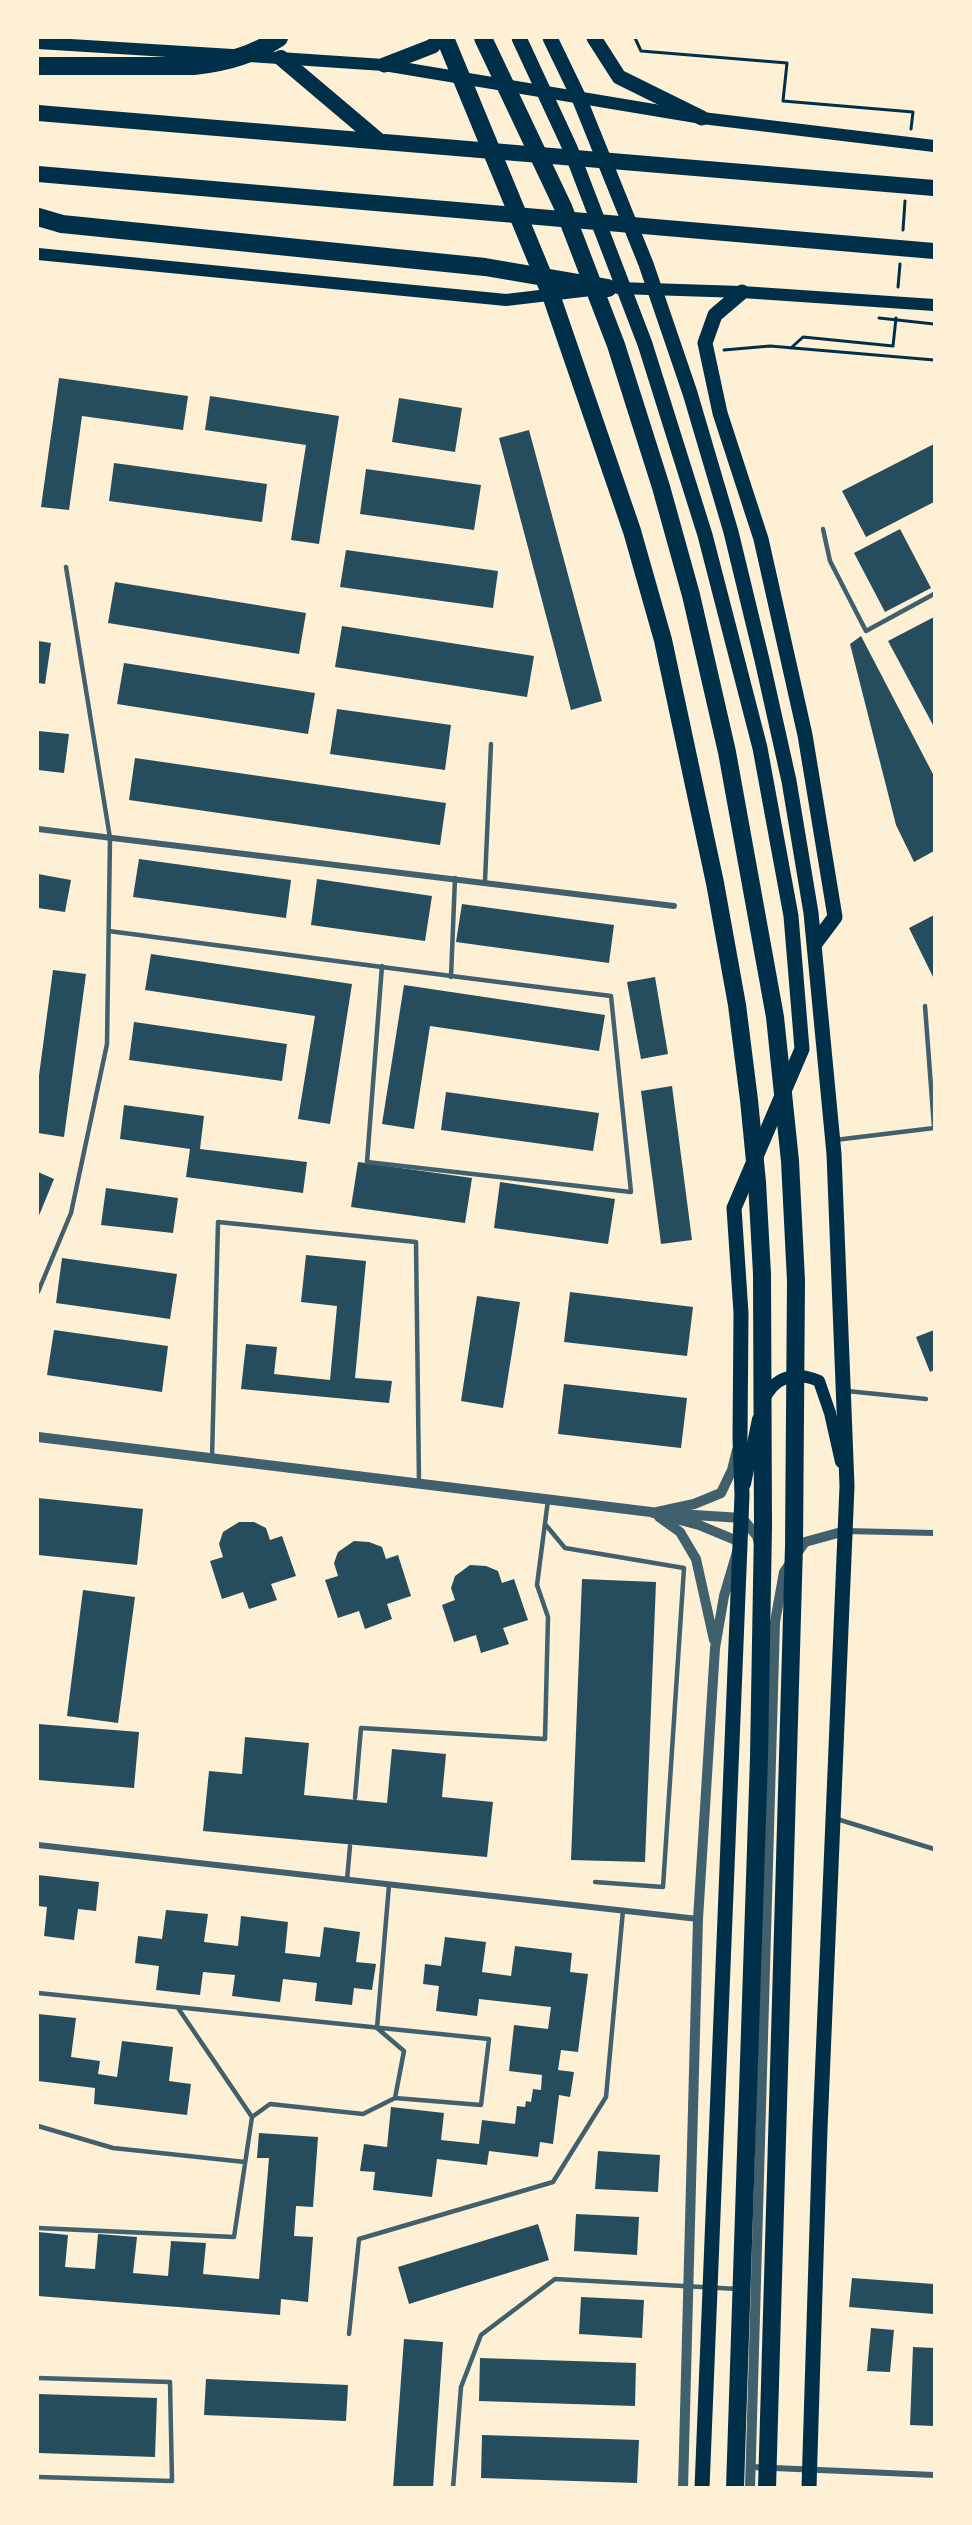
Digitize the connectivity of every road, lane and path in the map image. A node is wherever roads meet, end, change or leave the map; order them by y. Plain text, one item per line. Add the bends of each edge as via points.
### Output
1 (279, 38) edge
2 (438, 38) edge
3 (445, 38) edge
4 (483, 38) edge
5 (519, 38) edge
6 (550, 38) edge
7 (594, 38) edge
8 (634, 38) edge
9 (38, 43) edge
10 (280, 58) junction
11 (384, 65) junction
12 (38, 66) edge
13 (86, 67) junction
14 (38, 74) edge
15 (913, 112) dead end
16 (38, 113) edge
17 (702, 118) junction
18 (378, 140) junction
19 (934, 146) edge
20 (38, 174) edge
21 (934, 188) edge
22 (38, 217) edge
23 (934, 251) edge
24 (38, 254) edge
25 (608, 288) junction
26 (742, 292) junction
27 (934, 304) edge
28 (893, 346) dead end
29 (791, 348) junction
30 (707, 352) junction
31 (934, 360) edge
32 (823, 529) dead end
33 (66, 567) dead end
34 (934, 594) edge
35 (491, 744) dead end
36 (38, 829) edge
37 (110, 838) junction
38 (455, 879) junction
39 (484, 881) junction
40 (674, 906) dead end
41 (109, 931) junction
42 (814, 945) junction
43 (382, 966) junction
44 (451, 976) junction
45 (925, 1006) dead end
46 (934, 1128) edge
47 (832, 1140) junction
48 (38, 1292) edge
49 (844, 1391) junction
50 (926, 1399) dead end
51 (38, 1437) edge
52 (740, 1438) junction
53 (212, 1458) junction
54 (419, 1484) junction
55 (847, 1486) junction
56 (742, 1495) junction
57 (548, 1500) junction
58 (654, 1513) junction
59 (742, 1518) junction
60 (545, 1524) junction
61 (845, 1531) junction
62 (934, 1533) edge
63 (740, 1542) junction
64 (775, 1622) junction
65 (715, 1648) junction
66 (355, 1798) dead end
67 (834, 1818) junction
68 (38, 1845) edge
69 (350, 1846) dead end
70 (934, 1849) edge
71 (347, 1880) junction
72 (595, 1882) dead end
73 (389, 1885) junction
74 (623, 1910) junction
75 (698, 1919) junction
76 (38, 1993) edge
77 (178, 2008) junction
78 (377, 2028) junction
79 (395, 2098) junction
80 (252, 2117) junction
81 (38, 2126) edge
82 (245, 2162) junction
83 (38, 2228) edge
84 (688, 2287) junction
85 (756, 2290) junction
86 (349, 2334) dead end
87 (38, 2378) edge
88 (751, 2467) junction
89 (934, 2475) edge
90 (38, 2477) edge
91 (100, 2479) junction
92 (100, 2487) edge
93 (453, 2487) edge
94 (684, 2487) edge
95 (702, 2487) edge
96 (735, 2487) edge
97 (750, 2487) edge
98 (767, 2487) edge
99 (809, 2487) edge

1 - 13 highway via 219,63
2 - 11 main road via 433,46
3 - 96 highway via 551,295 632,531 663,640 716,883 749,1100 762,1274 764,1527
4 - 98 highway via 563,207 616,345 661,488 691,595 727,752 775,1017 790,1161 796,1281 794,1546
5 - 52 main road via 570,148 641,333 701,524 760,748 791,916 802,1049 734,1208 741,1313
6 - 42 main road via 579,98 646,264 731,532 789,781
7 - 17 main road via 619,77
8 - 15 path via 642,51 788,63 783,101
9 - 10 main road
10 - 11 main road
10 - 18 highway
11 - 17 main road
12 - 13 highway
13 - 14 highway
16 - 18 highway
17 - 19 main road
18 - 21 highway
20 - 23 highway
22 - 25 highway via 62,224 485,267
24 - 25 main road via 506,300
25 - 26 main road
26 - 27 main road
26 - 30 main road via 715,315 705,343
28 - 29 path via 803,337
29 - 30 path
29 - 31 path
30 - 42 main road via 720,412 761,539 805,735 835,917
32 - 34 lane via 830,561 866,631
33 - 37 lane
35 - 39 lane
36 - 37 street
37 - 38 street
37 - 41 lane
38 - 39 street
38 - 44 lane
39 - 40 street
41 - 43 lane
41 - 48 lane via 106,1044 71,1213
42 - 47 main road
43 - 44 lane
43 - 44 lane via 368,1162 631,1192 611,996
45 - 46 lane
46 - 47 lane
47 - 49 main road
49 - 50 lane
49 - 55 main road
51 - 53 street
52 - 56 main road
52 - 58 street via 721,1493
53 - 54 street
53 - 54 lane via 218,1222 416,1242
54 - 57 street
55 - 56 main road via 824,1392 819,1381 802,1374 782,1379 767,1392 754,1432
55 - 61 main road
56 - 59 main road
57 - 58 street
57 - 60 lane
58 - 59 street
58 - 63 street via 699,1525
58 - 65 street via 680,1532 696,1559
59 - 63 main road
59 - 64 street via 757,1536 768,1573
60 - 66 lane via 537,1585 548,1617 544,1739 361,1728
60 - 72 lane via 566,1548 684,1568 663,1887
61 - 62 street
61 - 64 street via 805,1542 784,1572
61 - 67 main road
63 - 65 street via 724,1596
63 - 95 main road
64 - 85 street
65 - 75 street
67 - 70 lane
67 - 99 main road
68 - 71 street
69 - 71 lane
71 - 73 street
73 - 74 street
73 - 78 lane
74 - 75 street
74 - 86 lane via 606,2097 554,2182 359,2239
75 - 84 street
76 - 77 lane
77 - 78 lane
77 - 80 lane
78 - 79 lane via 404,2051
78 - 79 lane via 489,2039 481,2105
79 - 80 lane via 363,2114 270,2104
80 - 82 lane
81 - 82 lane via 113,2148
82 - 83 lane via 234,2237
84 - 85 lane
84 - 93 lane via 555,2279 481,2335 461,2387
84 - 94 street
85 - 88 street
87 - 91 lane via 170,2382 172,2481
88 - 89 street
88 - 97 street
90 - 91 lane
91 - 92 lane

